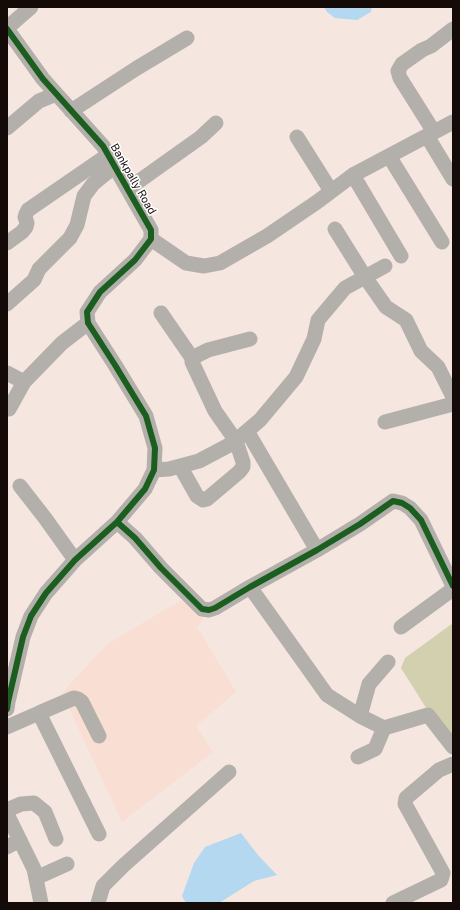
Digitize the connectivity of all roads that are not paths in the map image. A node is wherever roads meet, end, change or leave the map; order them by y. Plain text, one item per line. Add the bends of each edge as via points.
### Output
1 (31, 7) edge
2 (7, 29) edge
3 (453, 29) edge
4 (187, 38) dead end
5 (56, 94) junction
6 (71, 111) junction
7 (216, 122) dead end
8 (453, 122) edge
9 (7, 128) edge
10 (430, 134) junction
11 (298, 137) dead end
12 (389, 156) junction
13 (111, 161) junction
14 (353, 175) junction
15 (453, 179) edge
16 (128, 189) junction
17 (331, 191) junction
18 (335, 229) dead end
19 (151, 239) junction
20 (442, 242) dead end
21 (7, 244) edge
22 (401, 256) dead end
23 (385, 266) dead end
24 (365, 277) junction
25 (7, 304) edge
26 (161, 314) dead end
27 (88, 323) junction
28 (250, 339) dead end
29 (192, 358) junction
30 (7, 373) edge
31 (24, 382) junction
32 (453, 397) edge
33 (453, 404) edge
34 (9, 409) dead end
35 (385, 422) dead end
36 (247, 431) junction
37 (236, 441) junction
38 (180, 466) junction
39 (154, 470) junction
40 (20, 486) dead end
41 (117, 522) junction
42 (318, 550) junction
43 (75, 560) junction
44 (452, 583) edge
45 (250, 587) junction
46 (401, 627) dead end
47 (388, 662) dead end
48 (7, 709) edge
49 (39, 713) junction
50 (360, 716) junction
51 (7, 727) edge
52 (384, 728) junction
53 (99, 736) dead end
54 (453, 747) edge
55 (358, 757) dead end
56 (453, 764) edge
57 (229, 772) dead end
58 (7, 810) edge
59 (7, 814) edge
60 (99, 834) dead end
61 (56, 838) dead end
62 (13, 843) edge
63 (67, 864) dead end
64 (36, 878) junction
65 (447, 879) edge
66 (41, 903) edge
67 (98, 903) edge
68 (393, 903) edge

1 - 2 street
2 - 5 street, Bankpally Road
3 - 10 street via 402,64 398,71
4 - 6 street
5 - 6 street, Bankpally Road
5 - 9 street via 39,101
6 - 13 street, Bankpally Road via 103,146
7 - 16 street via 201,137
8 - 10 street
10 - 12 street
10 - 15 street
11 - 17 street
12 - 14 street
12 - 20 street
13 - 16 street, Bankpally Road
13 - 21 street via 28,210 25,217 26,227
13 - 25 street via 84,196 77,225 70,238 39,269 34,280
14 - 17 street
14 - 22 street
16 - 19 street, Bankpally Road via 150,230
17 - 19 street via 267,236 220,263 204,266 186,263
18 - 24 street
19 - 27 street via 135,260 100,292 87,312
23 - 24 street
24 - 32 street via 386,307 406,320 421,350 438,367
24 - 36 street via 345,288 318,320 314,339 296,377 260,420
26 - 29 street
27 - 31 street via 62,343
27 - 39 street via 146,416 155,448
28 - 29 street via 208,350
29 - 37 street via 215,412
30 - 31 street
31 - 34 street
33 - 35 street
36 - 37 street
36 - 42 street
37 - 38 street via 199,461
37 - 38 street via 243,467 207,499 203,500 198,496
38 - 39 street
39 - 41 street via 145,489
40 - 43 street
41 - 43 street
41 - 45 street via 202,609 214,608
42 - 44 street via 393,501 402,503 421,520
42 - 45 street
43 - 48 street via 46,593 31,616 23,637
44 - 46 street
45 - 50 street via 327,695
47 - 50 street via 369,684
49 - 51 street
49 - 53 street via 74,698 78,699
49 - 60 street
50 - 52 street
52 - 54 street via 428,715
52 - 55 street via 375,749
56 - 65 street via 439,770 406,798 404,804
57 - 67 street via 123,866 103,886
58 - 61 street via 22,804 34,803 45,812
59 - 62 street
62 - 64 street via 34,869
63 - 64 street
64 - 66 street
65 - 68 street

